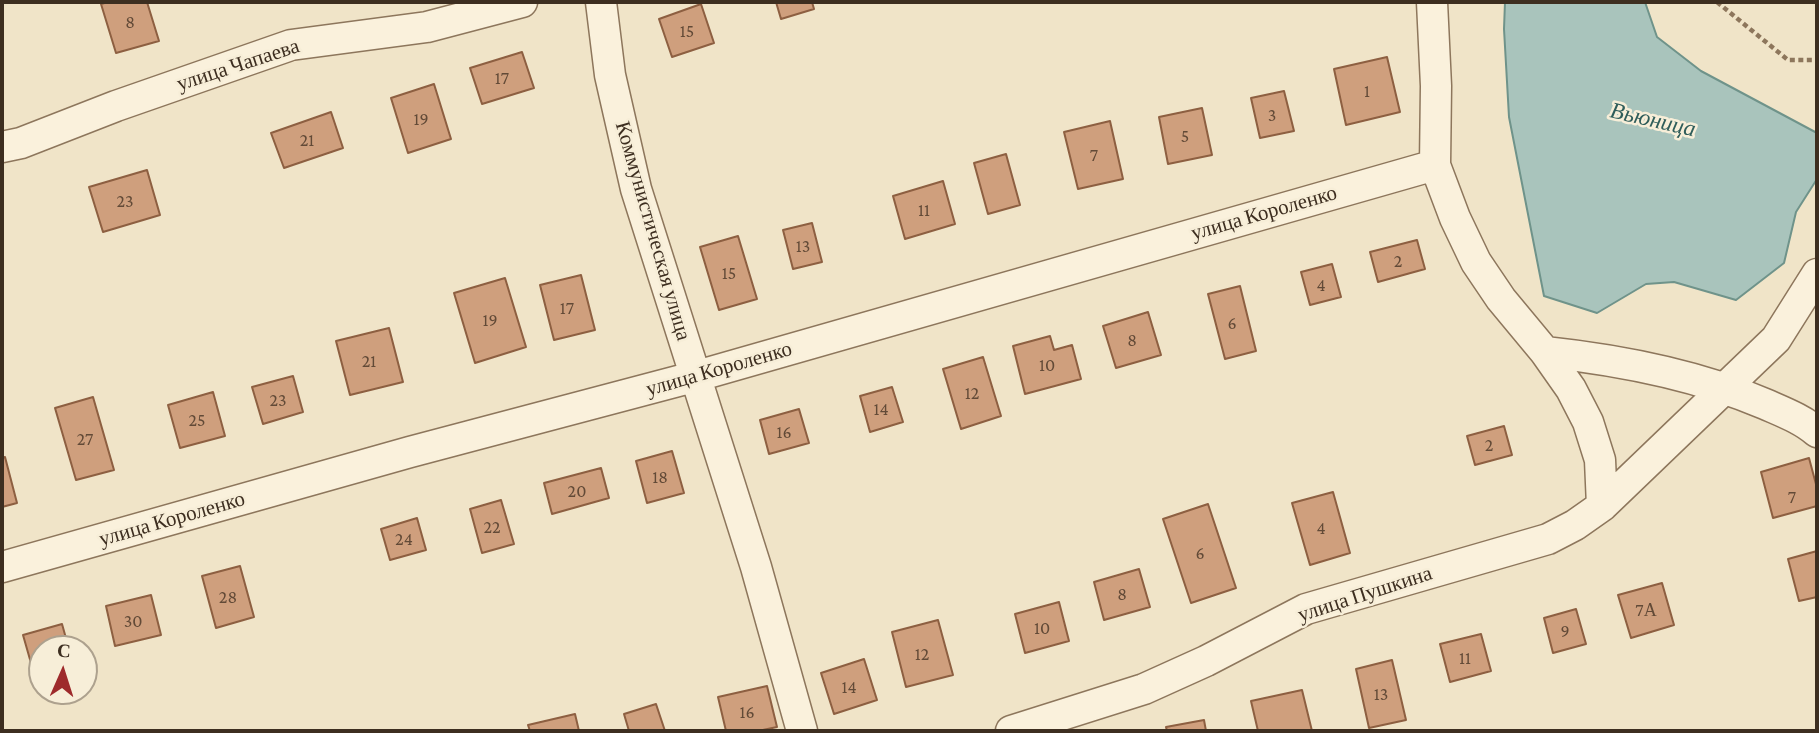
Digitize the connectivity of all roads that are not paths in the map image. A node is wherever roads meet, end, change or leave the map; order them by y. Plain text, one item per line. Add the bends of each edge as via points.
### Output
1 (522, 2) edge
2 (601, 2) edge
3 (1432, 2) edge
4 (2, 147) edge
5 (1435, 165) junction
6 (1817, 274) edge
7 (1545, 352) junction
8 (697, 376) junction
9 (1726, 387) junction
10 (1817, 432) edge
11 (1602, 506) junction
12 (2, 567) edge
13 (802, 731) edge
14 (1011, 731) edge

1 - 4 street, улица Чапаева via 427,27 290,45
2 - 8 street, Коммунистическая улица via 610,75 636,189
3 - 5 street
5 - 7 street via 1476,262
5 - 8 street, улица Короленко
6 - 9 street, улица Пушкина via 1776,339
7 - 9 street via 1611,359
7 - 11 street via 1588,422 1600,460
8 - 12 street, улица Короленко
8 - 13 street, Коммунистическая улица
9 - 10 street via 1805,422
9 - 11 street, улица Пушкина
11 - 14 street, улица Пушкина via 1548,539 1306,609 1144,689

